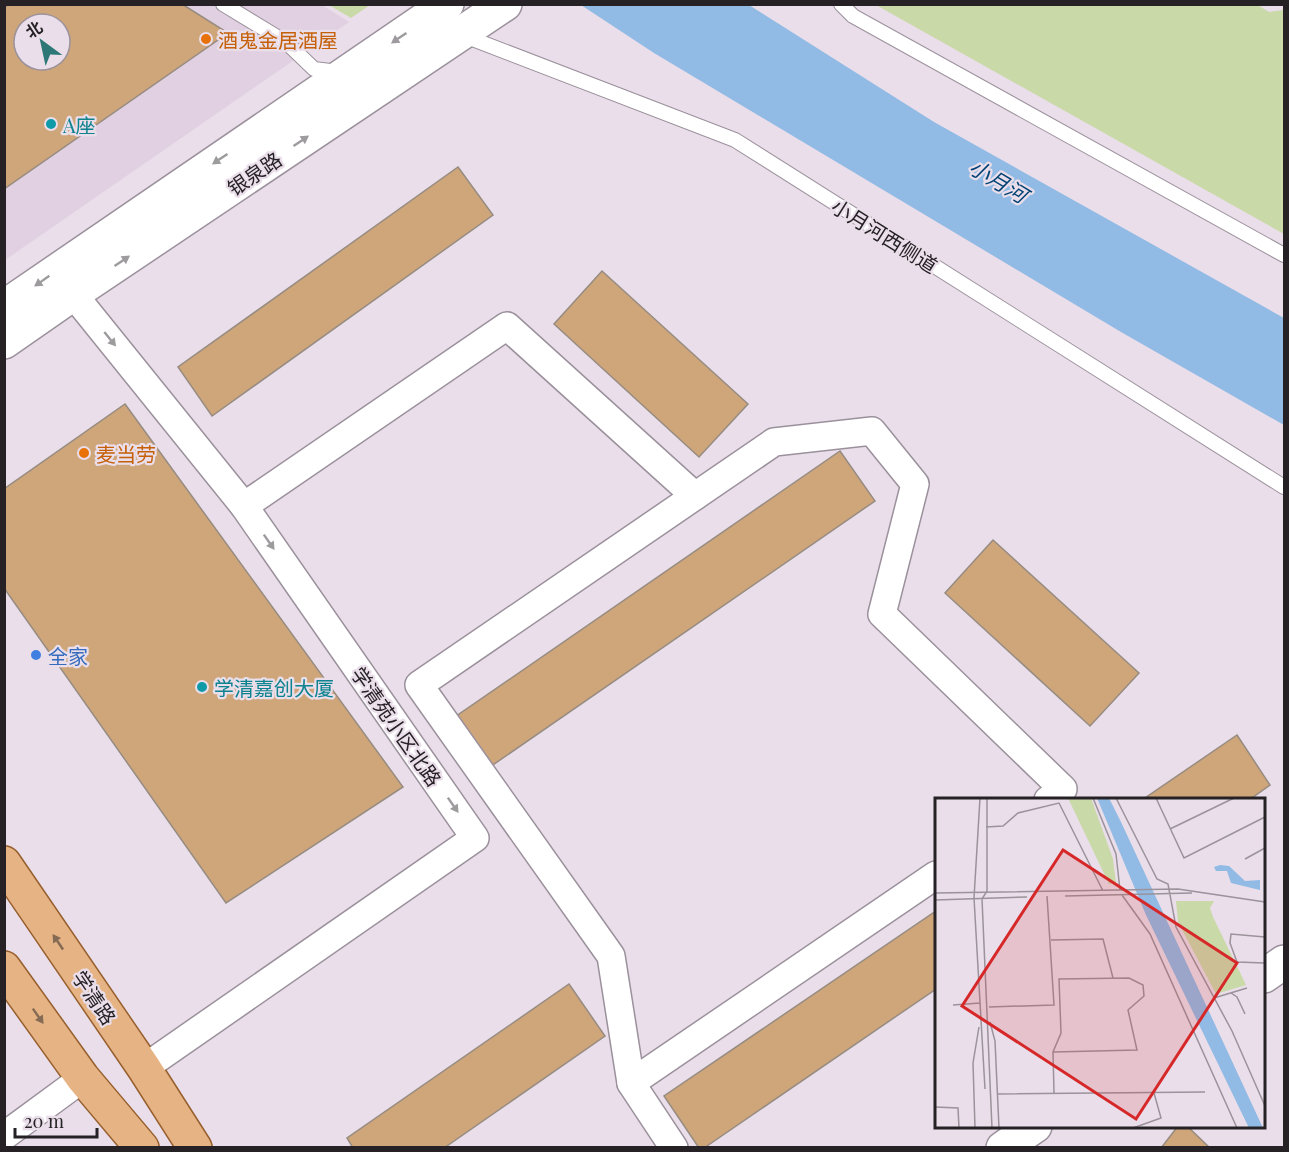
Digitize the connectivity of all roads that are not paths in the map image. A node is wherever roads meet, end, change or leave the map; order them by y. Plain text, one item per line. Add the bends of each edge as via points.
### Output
1 (223, 4) edge
2 (841, 4) edge
3 (435, 8) edge
4 (483, 19) edge
5 (346, 74) junction
6 (1284, 255) edge
7 (73, 294) junction
8 (4, 307) edge
9 (4, 342) edge
10 (1284, 487) edge
11 (695, 496) junction
12 (244, 506) junction
13 (1051, 798) edge
14 (4, 863) edge
15 (935, 876) edge
16 (1284, 962) edge
17 (4, 968) edge
18 (1265, 974) edge
19 (144, 1068) junction
20 (83, 1078) junction
21 (631, 1083) junction
22 (1032, 1128) edge
23 (4, 1136) edge
24 (195, 1142) edge
25 (138, 1145) edge
26 (674, 1148) edge
27 (1003, 1148) edge

1 - 5 lane via 287,42 314,69
2 - 6 lane via 853,16
3 -> 5 main road, 银泉路
7 -> 4 main road, 银泉路
4 - 10 lane, 小月河西侧道 via 735,140
5 -> 8 main road, 银泉路
7 - 9 main road, 银泉路
7 -> 12 street, 学清苑小区北路
11 - 12 street via 507,326
11 - 13 street via 774,442 872,431 915,484 882,614 1063,789
11 - 21 street via 419,685 611,956
12 -> 19 street, 学清苑小区北路 via 476,838
19 -> 14 main road, 学清路
15 - 21 street
16 - 18 main road
17 -> 20 main road
19 - 24 main road, 学清路
20 - 23 street
20 - 25 main road
21 - 26 street
22 - 27 main road

